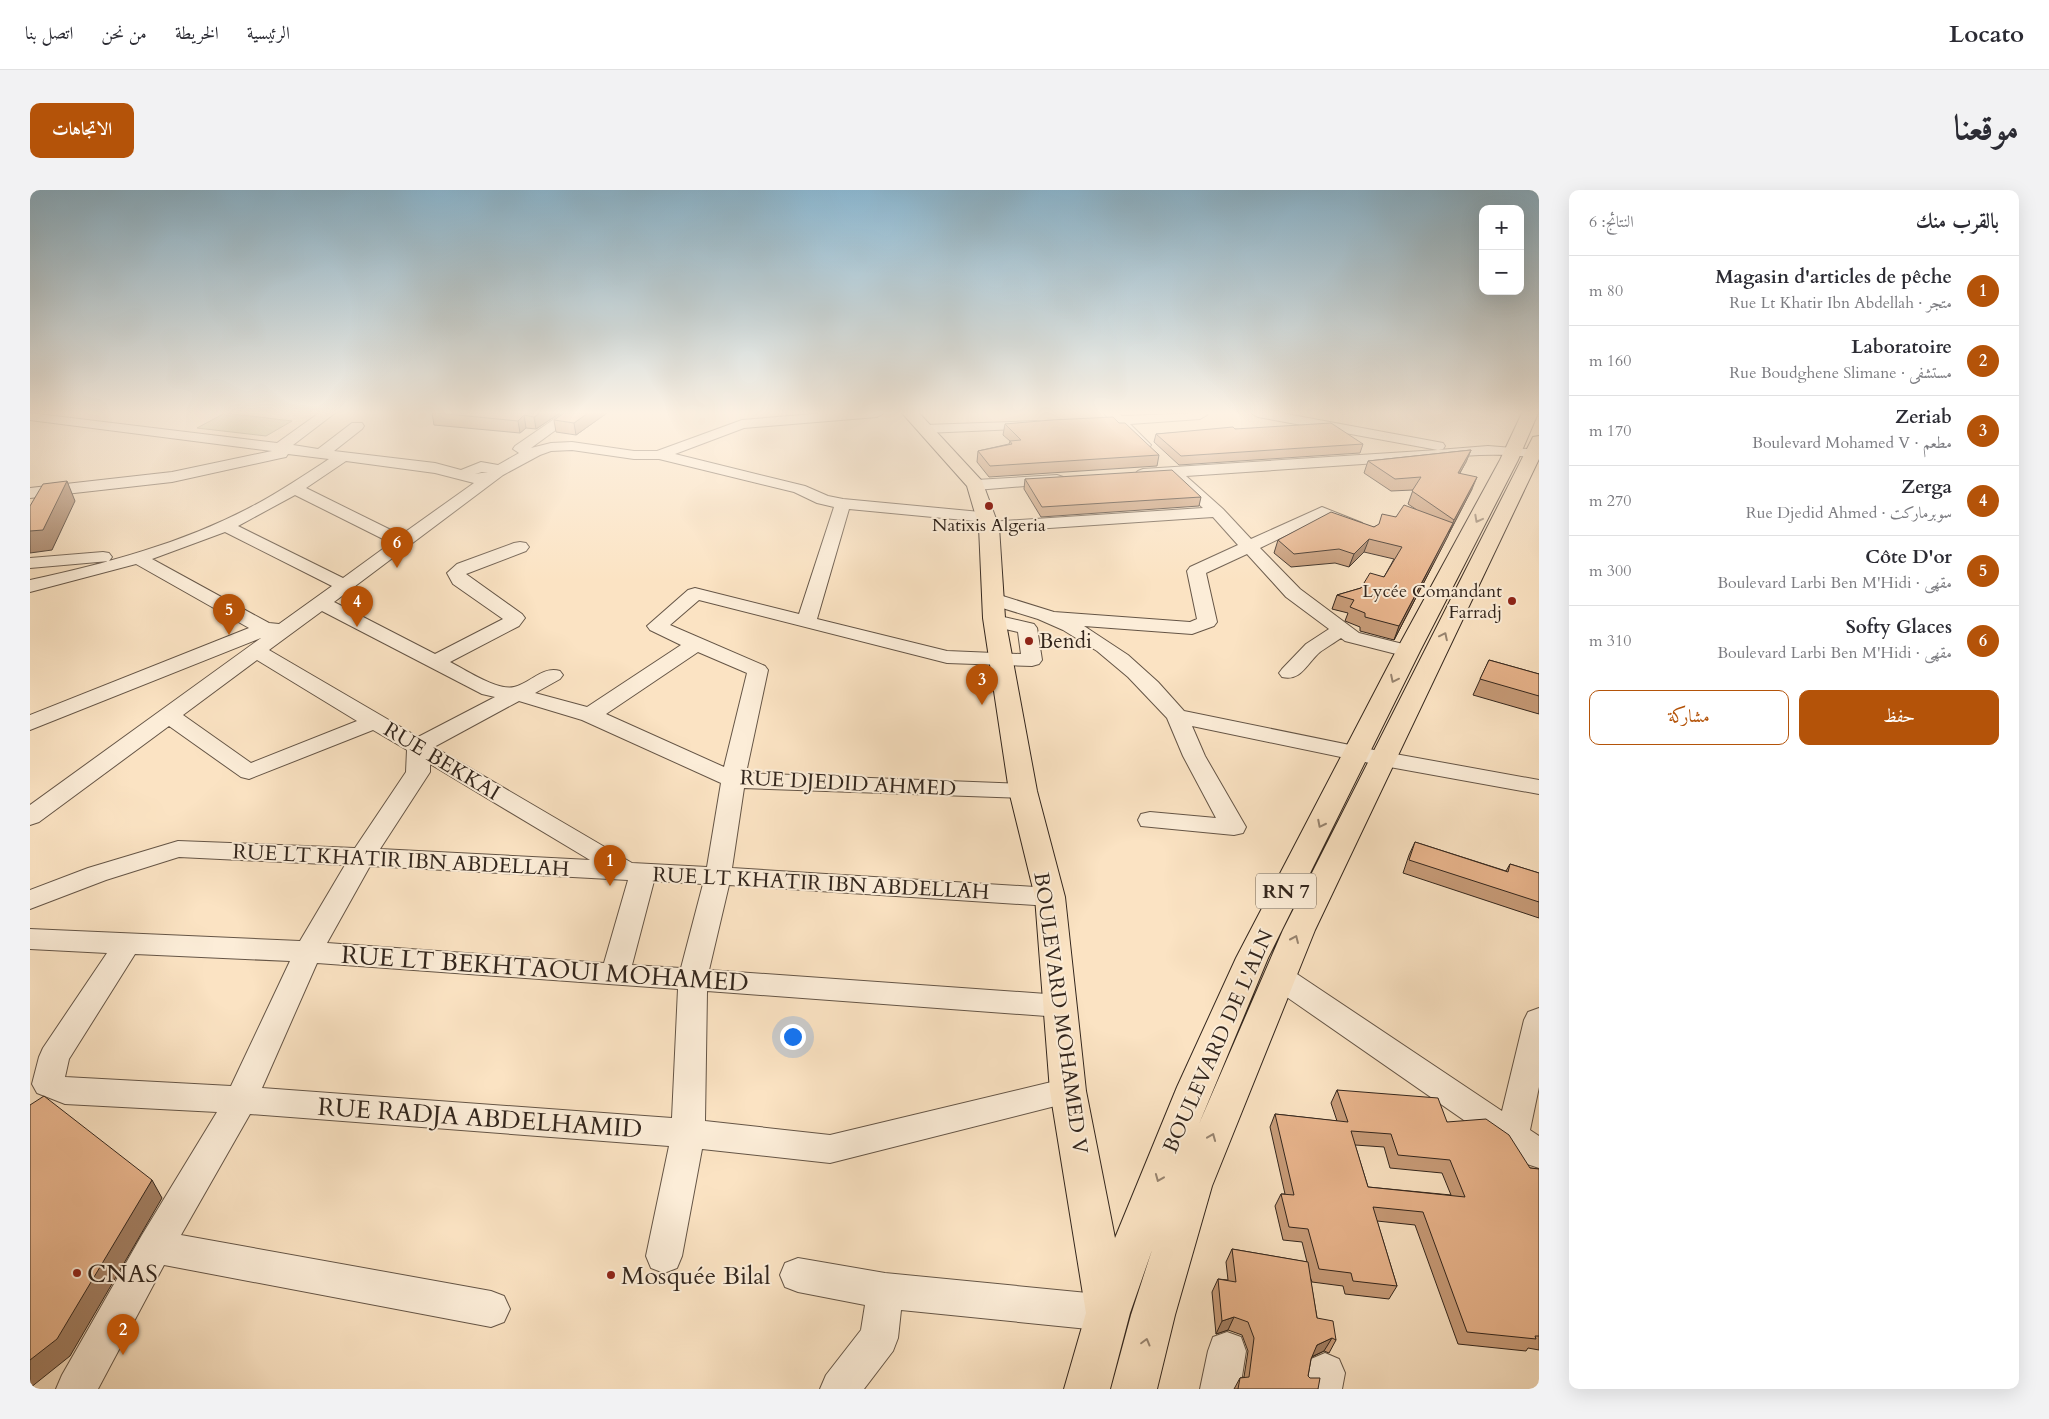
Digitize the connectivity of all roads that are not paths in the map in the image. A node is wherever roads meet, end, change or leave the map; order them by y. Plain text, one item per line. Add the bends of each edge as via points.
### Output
1 (209, 469) edge
2 (323, 469) edge
3 (444, 469) edge
4 (490, 469) edge
5 (493, 469) edge
6 (716, 469) edge
7 (961, 469) edge
8 (1171, 469) edge
9 (1221, 469) edge
10 (1520, 469) edge
11 (1522, 469) edge
12 (1174, 472) junction
13 (483, 473) junction
14 (1125, 476) edge
15 (1075, 479) edge
16 (976, 485) junction
17 (294, 488) junction
18 (30, 493) edge
19 (465, 497) junction
20 (843, 504) junction
21 (1217, 512) junction
22 (987, 522) junction
23 (224, 525) junction
24 (1366, 532) edge
25 (403, 543) junction
26 (1250, 546) junction
27 (520, 547) dead end
28 (148, 556) junction
29 (30, 563) edge
30 (344, 585) junction
31 (30, 586) edge
32 (321, 604) junction
33 (994, 610) junction
34 (1053, 618) junction
35 (807, 621) junction
36 (274, 629) junction
37 (1342, 629) junction
38 (696, 644) junction
39 (256, 651) junction
40 (1408, 651) junction
41 (1001, 659) junction
42 (434, 662) junction
43 (1289, 673) dead end
44 (553, 675) dead end
45 (517, 694) junction
46 (168, 715) junction
47 (590, 715) junction
48 (1177, 716) junction
49 (376, 722) junction
50 (30, 723) edge
51 (418, 746) junction
52 (1370, 756) junction
53 (733, 780) junction
54 (1539, 787) edge
55 (1023, 791) junction
56 (30, 816) edge
57 (1150, 820) dead end
58 (362, 857) junction
59 (635, 872) junction
60 (718, 876) junction
61 (1050, 897) junction
62 (30, 900) edge
63 (30, 940) edge
64 (128, 944) junction
65 (308, 952) junction
66 (615, 973) junction
67 (1278, 976) junction
68 (693, 978) junction
69 (1060, 1006) junction
70 (1539, 1020) edge
71 (1068, 1091) junction
72 (241, 1100) junction
73 (688, 1132) junction
74 (1512, 1136) junction
75 (1539, 1154) edge
76 (155, 1247) junction
77 (664, 1256) dead end
78 (798, 1276) dead end
79 (885, 1290) junction
80 (491, 1309) dead end
81 (1108, 1313) junction
82 (1227, 1351) dead end
83 (76, 1389) edge
84 (840, 1389) edge
85 (1087, 1389) edge
86 (1134, 1389) edge
87 (1220, 1389) edge

1 - 18 street via 172,477
2 - 17 street
3 - 13 street
4 - 13 street
5 - 13 street
6 - 20 street via 799,489 823,500
7 - 16 main road, BOULEVARD MOHAMED V
8 - 12 street
9 - 12 street
10 -> 40 main road, BOULEVARD DE L'ALN / RN 7
52 -> 11 main road, BOULEVARD DE L'ALN / RN 7
12 - 14 street
12 - 21 street
13 - 19 street
13 - 19 street
15 - 16 street
16 - 22 main road, BOULEVARD MOHAMED V
17 - 23 street
17 - 25 street
19 - 25 street
20 - 22 street
20 - 35 street
21 - 22 street
21 - 26 street
22 - 33 main road, BOULEVARD MOHAMED V
23 - 28 street
23 - 30 street
24 - 26 street via 1322,512
25 - 30 street
26 - 34 street via 1196,571 1207,622 1192,628
26 - 37 street via 1293,593
27 - 42 street via 456,573 459,580 515,618
28 - 29 street
28 - 31 street
28 - 36 street
30 - 32 street
32 - 36 street
32 - 42 street, RUE DJEDID AHMED
33 - 34 street
33 - 41 main road, BOULEVARD MOHAMED V
34 - 48 street via 1100,644 1134,670
35 - 38 street via 695,594 657,626
35 - 41 street via 947,657
36 - 39 street
36 - 50 street
37 - 40 street via 1352,637
37 - 43 street via 1313,648
38 - 47 street
38 - 53 street via 758,670
39 - 46 street
39 - 49 street, RUE BEKKAI
40 -> 52 main road, BOULEVARD DE L'ALN / RN 7
41 - 55 main road, BOULEVARD MOHAMED V
42 - 45 street, RUE DJEDID AHMED via 489,690
44 - 45 street
45 - 47 street, RUE DJEDID AHMED
45 - 51 street
46 - 49 street via 249,772
46 - 56 street
47 - 53 street, RUE DJEDID AHMED
48 - 52 street
48 - 57 street via 1194,756 1234,827
49 - 51 street, RUE BEKKAI
51 - 58 street via 418,772
51 - 59 street, RUE BEKKAI
52 - 54 street
67 -> 52 main road, BOULEVARD DE L'ALN / RN 7
52 -> 81 main road, BOULEVARD DE L'ALN / RN 7 via 1252,958 1195,1087
53 - 55 street, RUE DJEDID AHMED
53 - 60 street
55 - 61 main road, BOULEVARD MOHAMED V
58 - 59 street, RUE LT KHATIR IBN ABDELLAH
58 - 62 street, RUE LT KHATIR IBN ABDELLAH via 178,849 97,874
58 - 65 street
59 - 60 street, RUE LT KHATIR IBN ABDELLAH
59 - 66 street
60 - 61 street, RUE LT KHATIR IBN ABDELLAH
60 - 68 street
61 - 69 main road, BOULEVARD MOHAMED V
63 - 64 street, RUE LT BEKHTAOUI MOHAMED
64 - 65 street, RUE LT BEKHTAOUI MOHAMED
64 - 72 street, RUE RADJA ABDELHAMID via 54,1057 48,1084 65,1091
65 - 66 street, RUE LT BEKHTAOUI MOHAMED
65 - 72 street
66 - 68 street, RUE LT BEKHTAOUI MOHAMED
67 - 74 street
86 -> 67 main road, BOULEVARD DE L'ALN / RN 7 via 1192,1186
68 - 69 street, RUE LT BEKHTAOUI MOHAMED
68 - 73 street
69 - 71 main road, BOULEVARD MOHAMED V
70 - 74 street
71 - 73 street, RUE RADJA ABDELHAMID via 830,1149
71 - 81 main road, BOULEVARD MOHAMED V
72 - 73 street, RUE RADJA ABDELHAMID
72 - 76 street
73 - 77 street
74 - 75 street
76 - 80 street
76 - 83 street
78 - 79 street
79 - 81 street
79 - 84 street via 879,1338
81 - 85 main road, BOULEVARD DE L'ALN / RN 7
82 - 87 street

